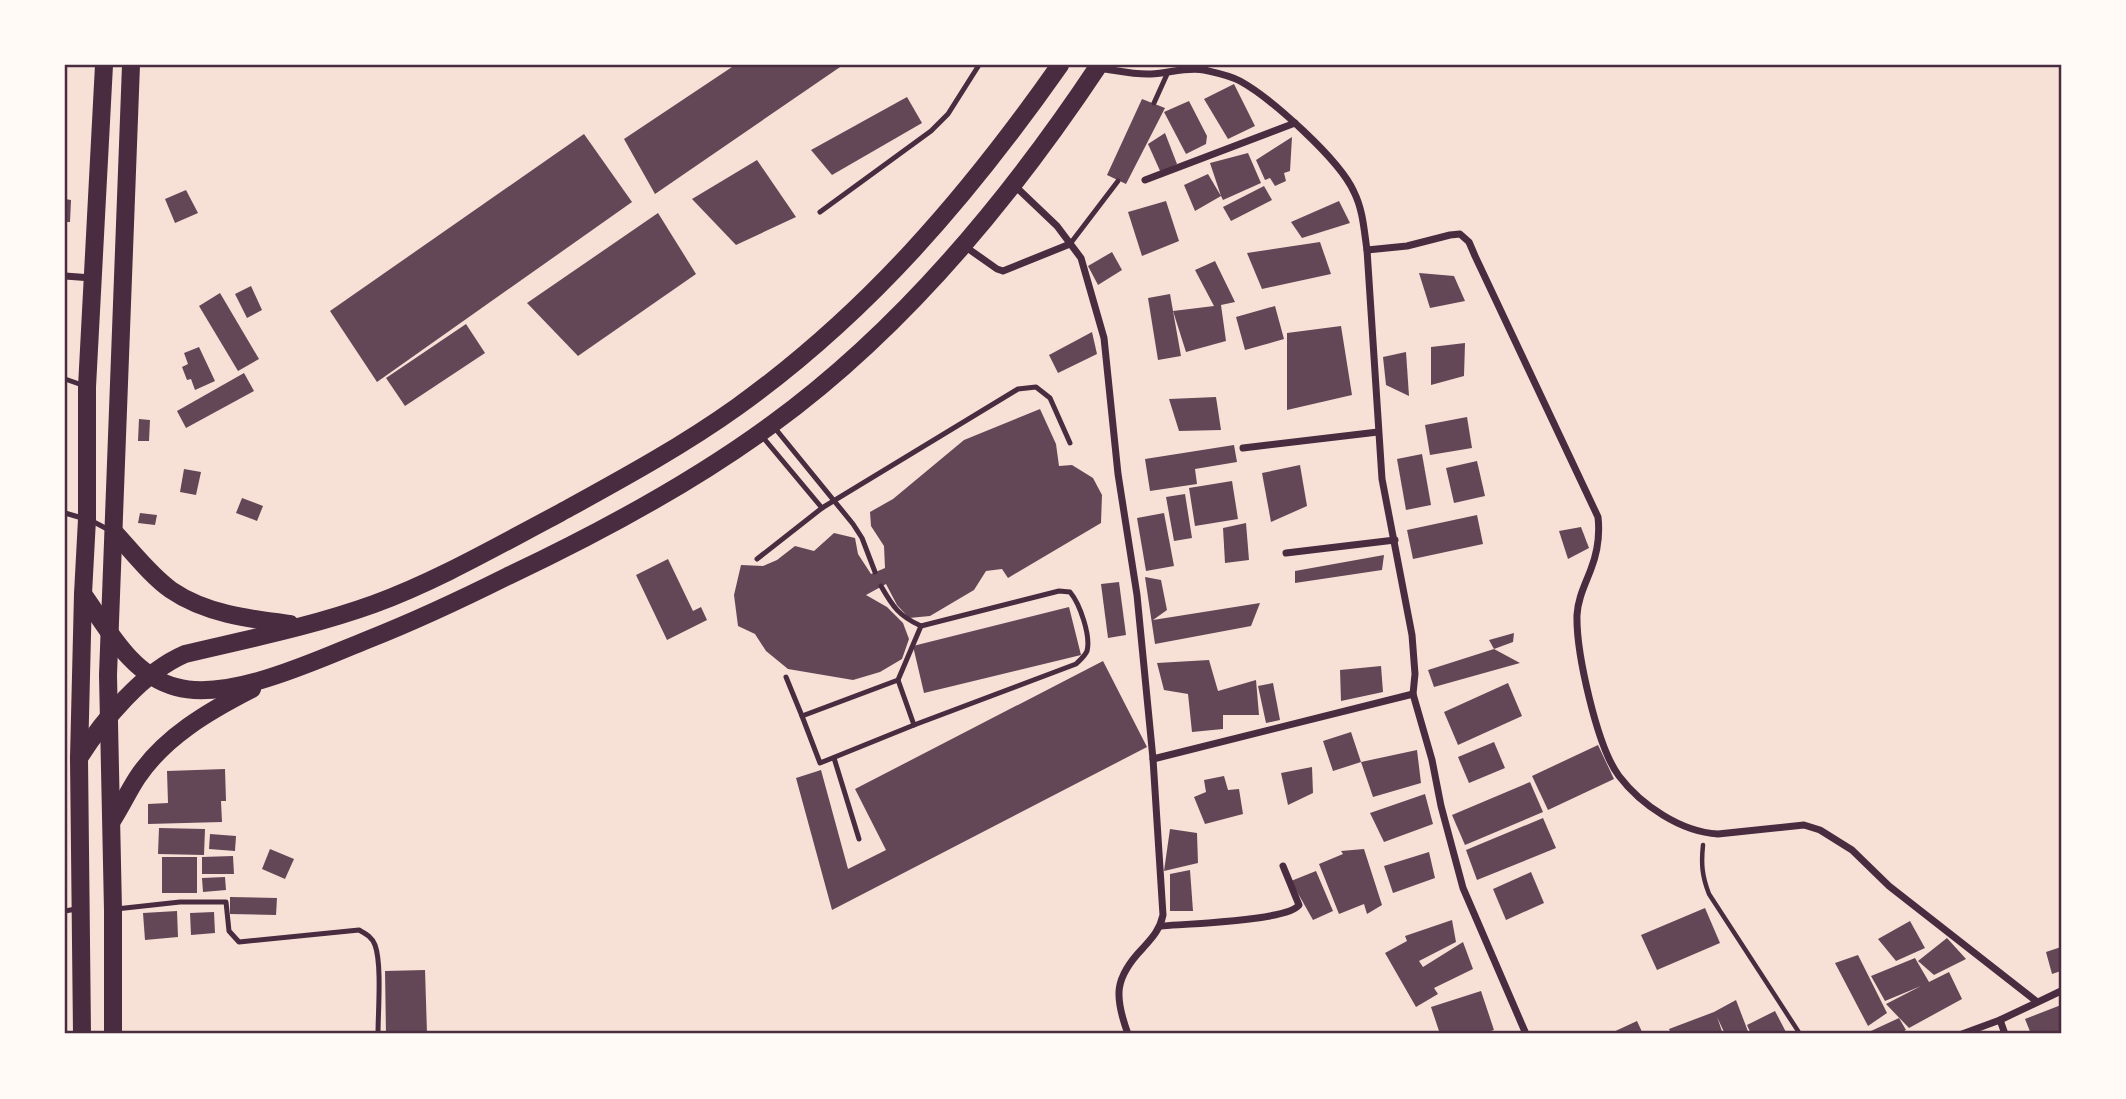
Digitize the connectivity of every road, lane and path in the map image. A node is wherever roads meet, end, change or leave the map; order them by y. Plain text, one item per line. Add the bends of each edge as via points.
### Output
1 (104, 65) edge
2 (131, 65) edge
3 (979, 65) edge
4 (1060, 65) edge
5 (1098, 66) edge
6 (1200, 67) edge
7 (1168, 72) junction
8 (1154, 103) dead end
9 (1295, 123) junction
10 (1145, 180) dead end
11 (1118, 181) dead end
12 (1013, 185) junction
13 (820, 212) dead end
14 (1070, 244) junction
15 (962, 245) junction
16 (1367, 250) junction
17 (65, 276) edge
18 (93, 278) junction
19 (65, 379) edge
20 (88, 387) junction
21 (766, 429) junction
22 (1378, 432) junction
23 (1070, 443) dead end
24 (1243, 449) dead end
25 (834, 501) junction
26 (822, 508) junction
27 (65, 513) edge
28 (87, 519) junction
29 (114, 532) junction
30 (1395, 540) junction
31 (1286, 553) dead end
32 (757, 559) dead end
33 (875, 572) dead end
34 (881, 586) dead end
35 (83, 593) junction
36 (298, 625) junction
37 (921, 626) junction
38 (109, 632) junction
39 (283, 673) junction
40 (150, 677) junction
41 (786, 677) dead end
42 (898, 680) junction
43 (1413, 694) junction
44 (802, 716) junction
45 (109, 718) junction
46 (914, 725) junction
47 (79, 758) junction
48 (834, 758) junction
49 (1153, 758) junction
50 (112, 822) junction
51 (1705, 834) junction
52 (859, 839) dead end
53 (1283, 866) dead end
54 (72, 910) edge
55 (113, 910) junction
56 (1161, 926) junction
57 (2061, 990) edge
58 (2036, 1001) junction
59 (2000, 1020) junction
60 (82, 1034) edge
61 (113, 1034) edge
62 (378, 1034) edge
63 (1128, 1034) edge
64 (1526, 1034) edge
65 (1800, 1034) edge
66 (1962, 1034) edge
67 (2005, 1034) edge

1 - 18 highway
2 - 29 highway
3 - 13 lane via 948,114 931,131
4 - 36 highway via 972,184 900,266 814,347 737,407 628,475 457,567 373,604
5 - 7 street via 1150,74
5 - 12 highway
6 - 7 street
6 - 9 street via 1241,81
7 - 8 lane
9 - 10 street
9 - 16 street via 1350,185 1362,214
11 - 14 lane
12 - 14 street via 1052,220
12 - 15 highway
14 - 15 street via 1003,271
14 - 49 street via 1081,258 1104,338
15 - 21 highway via 874,338
16 - 22 street
16 - 51 street via 1460,234 1469,242 1598,517 1598,547 1577,616 1587,687 1609,756 1617,774 1642,800
17 - 18 street
18 - 20 highway
19 - 20 lane
20 - 28 highway
21 - 25 lane
21 - 26 lane
21 - 39 highway via 702,472 545,558 384,634
22 - 24 street
22 - 30 street
23 - 25 lane via 1051,398 1036,387 1018,388
25 - 26 lane
25 - 33 lane via 862,538
26 - 32 lane
27 - 28 lane
28 - 29 lane
28 - 35 highway
29 - 36 highway via 171,590 191,601 245,618
29 - 38 highway
30 - 31 street
30 - 43 street via 1412,635
34 - 37 lane via 904,618
35 - 38 highway
35 - 47 highway
36 - 40 highway via 185,654
37 - 42 lane
37 - 46 lane via 1059,591 1070,592 1078,602 1088,641 1087,654 1076,664
38 - 40 highway
38 - 45 highway
39 - 40 highway via 194,691
39 - 50 highway via 226,702 162,749 138,777
40 - 45 highway
41 - 44 lane
42 - 44 lane
42 - 46 lane
43 - 49 street
43 - 64 street via 1464,888
44 - 48 lane via 820,763
45 - 47 highway
45 - 50 highway
46 - 48 lane
47 - 54 highway
48 - 52 lane
49 - 56 street
50 - 55 highway
51 - 58 street via 1804,825 1820,830 1852,850 1889,886
51 - 65 path via 1701,863 1709,894
53 - 56 street via 1299,905 1293,912
54 - 60 highway
55 - 61 highway
55 - 62 lane via 226,902 229,931 239,942 359,930 375,945
56 - 63 street via 1120,979 1117,996
57 - 58 street
58 - 59 street
59 - 66 street
59 - 67 street

